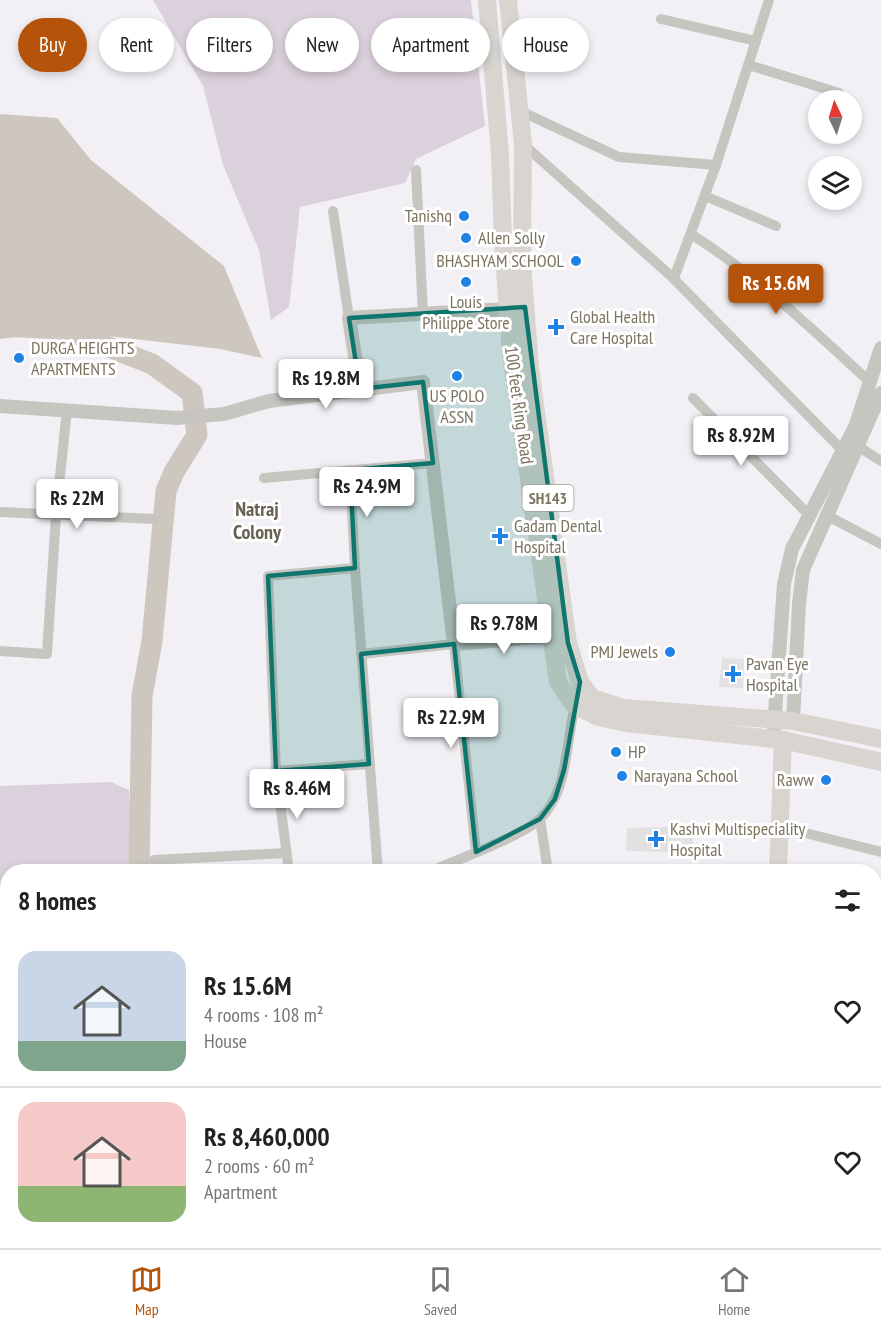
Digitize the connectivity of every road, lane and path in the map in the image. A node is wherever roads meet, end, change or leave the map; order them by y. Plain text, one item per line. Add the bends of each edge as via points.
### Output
1 (487, 0) edge
2 (508, 0) edge
3 (769, 0) edge
4 (661, 19) dead end
5 (756, 41) junction
6 (749, 65) junction
7 (829, 90) edge
8 (518, 110) junction
9 (522, 144) junction
10 (716, 165) junction
11 (416, 170) dead end
12 (705, 196) junction
13 (333, 211) dead end
14 (776, 226) dead end
15 (691, 234) junction
16 (674, 279) junction
17 (516, 308) junction
18 (423, 314) junction
19 (349, 318) junction
20 (881, 348) edge
21 (360, 389) junction
22 (693, 398) dead end
23 (875, 398) edge
24 (0, 406) edge
25 (67, 410) junction
26 (859, 447) junction
27 (843, 451) junction
28 (881, 461) edge
29 (433, 463) junction
30 (350, 470) junction
31 (264, 478) dead end
32 (0, 512) edge
33 (56, 515) junction
34 (809, 515) junction
35 (826, 515) junction
36 (155, 519) dead end
37 (881, 544) edge
38 (356, 568) junction
39 (551, 636) junction
40 (454, 644) junction
41 (0, 651) edge
42 (362, 654) junction
43 (580, 682) junction
44 (573, 704) junction
45 (775, 719) junction
46 (793, 720) junction
47 (881, 739) edge
48 (783, 740) junction
49 (881, 762) edge
50 (369, 764) junction
51 (276, 771) junction
52 (540, 819) junction
53 (781, 827) junction
54 (476, 852) junction
55 (881, 852) edge
56 (287, 853) junction
57 (154, 860) dead end
58 (289, 864) edge
59 (377, 864) edge
60 (448, 864) edge
61 (547, 864) edge
62 (779, 864) edge

1 - 17 main road, 100 feet Ring Road / SH143
2 - 8 main road, 100 feet Ring Road / SH143
3 - 5 street
4 - 5 street
5 - 6 street
6 - 7 street
6 - 10 street
8 - 9 main road, 100 feet Ring Road / SH143
8 - 10 street via 620,157
9 - 16 street
9 - 17 main road, 100 feet Ring Road / SH143 via 522,262
10 - 12 street
11 - 18 street
12 - 14 street
12 - 15 street
13 - 19 street
15 - 16 street
15 - 23 street via 730,259 779,299
16 - 27 street
17 - 18 street
17 - 39 main road, 100 feet Ring Road / SH143 via 511,354
17 - 43 main road, 100 feet Ring Road / SH143 via 531,380 568,643
18 - 19 street
19 - 21 street
20 - 23 street
21 - 25 street via 269,401 224,414 177,418
21 - 29 street via 423,382
22 - 34 street
23 - 26 street
23 - 27 street
24 - 25 street
25 - 33 street
26 - 28 street
26 - 35 street
27 - 34 street
29 - 30 street
29 - 40 street
30 - 31 street
30 - 38 street
32 - 33 street
33 - 36 street
33 - 41 street via 47,654
34 - 45 street via 792,549 784,584
35 - 37 street
35 - 46 street via 803,570
38 - 42 street
38 - 51 street via 268,576
39 - 40 street
39 - 44 main road, 100 feet Ring Road / SH143 via 558,682
40 - 42 street
40 - 54 street
42 - 50 street
43 - 44 street
43 - 45 main road via 592,698 624,708
44 - 48 main road via 597,717 626,723
44 - 52 street via 564,770 555,799
45 - 46 main road
45 - 48 street
46 - 47 main road
46 - 48 main road
48 - 49 main road
48 - 53 main road
50 - 51 street
50 - 59 street
51 - 56 street
52 - 54 street
52 - 61 street
53 - 55 street
53 - 62 main road
54 - 60 street
56 - 57 street
56 - 58 street

